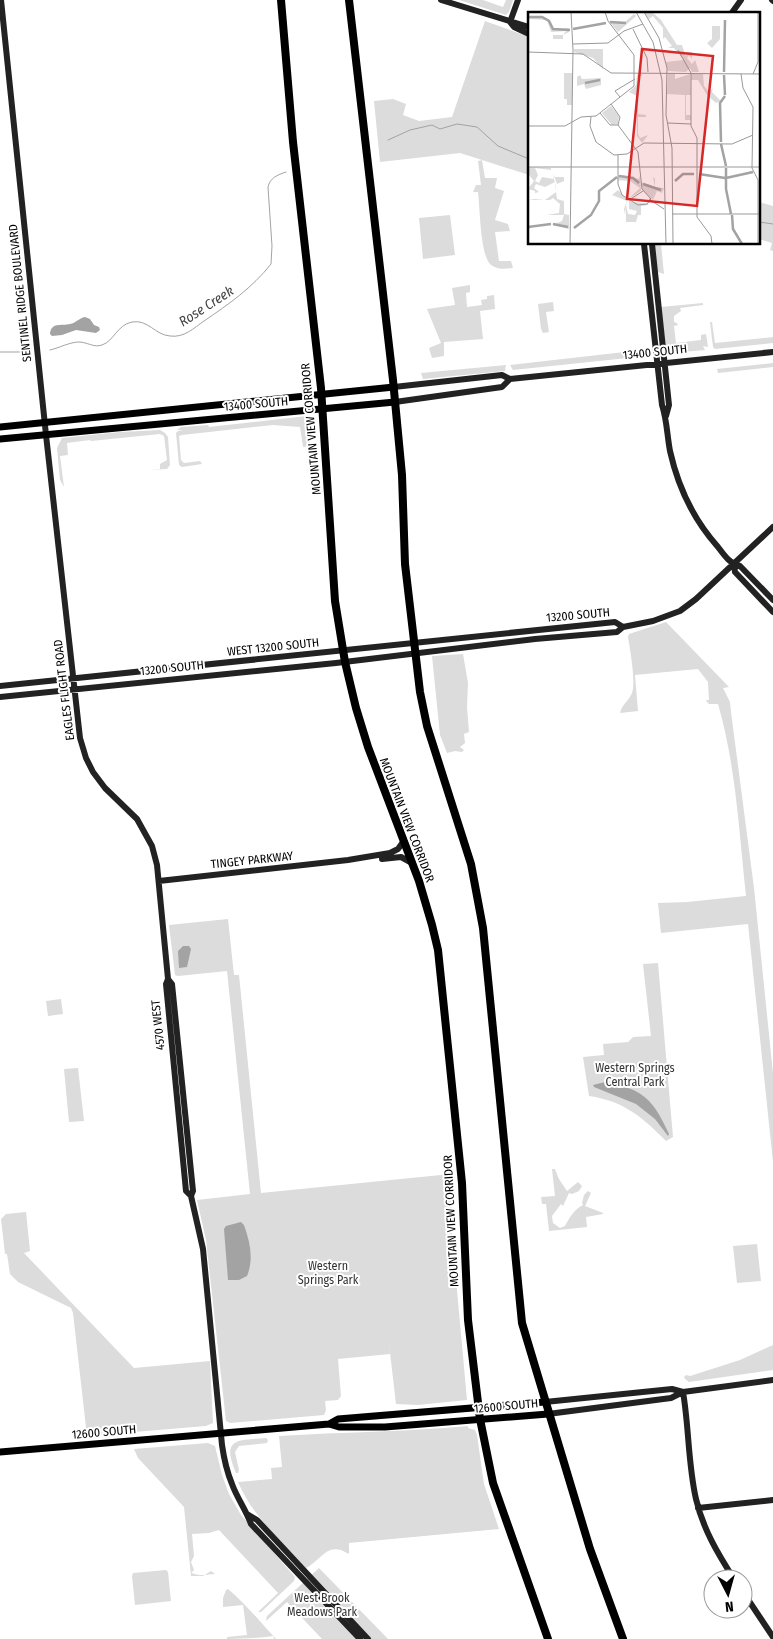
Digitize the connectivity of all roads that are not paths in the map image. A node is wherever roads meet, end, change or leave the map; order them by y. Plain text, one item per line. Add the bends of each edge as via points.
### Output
1 (1, 0) edge
2 (281, 0) edge
3 (349, 0) edge
4 (442, 0) edge
5 (518, 0) edge
6 (741, 0) edge
7 (732, 12) edge
8 (510, 22) junction
9 (528, 27) edge
10 (528, 34) edge
11 (644, 245) edge
12 (652, 245) edge
13 (773, 352) edge
14 (661, 363) junction
15 (510, 379) junction
16 (394, 387) junction
17 (321, 394) junction
18 (395, 402) junction
19 (322, 410) junction
20 (45, 422) junction
21 (0, 427) edge
22 (46, 435) junction
23 (0, 439) edge
24 (773, 526) edge
25 (734, 565) junction
26 (773, 600) edge
27 (773, 612) edge
28 (569, 627) junction
29 (624, 627) junction
30 (570, 636) junction
31 (414, 642) junction
32 (344, 651) junction
33 (416, 653) junction
34 (346, 662) junction
35 (74, 678) junction
36 (0, 686) edge
37 (75, 689) junction
38 (0, 697) edge
39 (403, 842) junction
40 (348, 860) junction
41 (412, 863) junction
42 (159, 881) junction
43 (168, 979) joint
44 (773, 1380) edge
45 (683, 1392) junction
46 (545, 1402) junction
47 (478, 1408) junction
48 (548, 1414) junction
49 (480, 1419) junction
50 (329, 1424) junction
51 (221, 1433) junction
52 (0, 1452) edge
53 (773, 1500) edge
54 (698, 1508) junction
55 (247, 1514) junction
56 (728, 1569) edge
57 (753, 1607) edge
58 (773, 1637) edge
59 (360, 1639) edge
60 (368, 1639) edge
61 (548, 1639) edge
62 (623, 1639) edge

1 - 20 street, SENTINEL RIDGE BOULEVARD
2 - 17 highway, MOUNTAIN VIEW CORRIDOR
3 - 16 highway
4 - 8 street
5 - 8 street
6 - 7 street
8 - 9 street
8 - 10 street
11 - 14 street
12 - 14 street
13 - 14 street, 13400 SOUTH
14 - 15 street, 13400 SOUTH
14 - 25 street via 669,405 666,417 669,448 686,500 698,522
15 - 16 street, 13400 SOUTH via 502,375
15 - 18 street, 13400 SOUTH via 502,388
16 - 17 main road, 13400 SOUTH
16 - 18 highway
17 - 19 highway, MOUNTAIN VIEW CORRIDOR
17 - 20 main road, 13400 SOUTH
18 - 19 main road, 13400 SOUTH
18 - 31 highway via 403,483 405,564
19 - 22 main road, 13400 SOUTH
19 - 32 highway, MOUNTAIN VIEW CORRIDOR via 335,592
20 - 21 main road, 13400 SOUTH
20 - 22 street, SENTINEL RIDGE BOULEVARD
22 - 23 main road, 13400 SOUTH
22 - 35 street, EAGLES FLIGHT ROAD
24 - 25 street
25 - 26 street via 740,566
25 - 27 street via 735,572
25 - 29 street via 680,611
28 - 29 street, 13200 SOUTH via 615,622
28 - 30 street
28 - 31 street, 13200 SOUTH
29 - 30 street, 13200 SOUTH via 617,632
30 - 33 street, 13200 SOUTH
31 - 32 street, WEST 13200 SOUTH
31 - 33 highway
32 - 34 highway, MOUNTAIN VIEW CORRIDOR
32 - 35 street, WEST 13200 SOUTH
33 - 34 street
33 - 46 highway via 427,726 464,840 477,892 521,1317
34 - 37 street, 13200 SOUTH
34 - 39 highway, MOUNTAIN VIEW CORRIDOR via 368,747
35 - 36 street
35 - 37 street, EAGLES FLIGHT ROAD
37 - 38 street, 13200 SOUTH
37 - 42 street, EAGLES FLIGHT ROAD via 80,738 86,758 102,783 131,811 144,829 154,853
39 - 40 street, TINGEY PARKWAY via 392,852
39 - 41 highway, MOUNTAIN VIEW CORRIDOR
40 - 41 street, TINGEY PARKWAY via 401,857
40 - 42 street, TINGEY PARKWAY
41 - 47 highway, MOUNTAIN VIEW CORRIDOR via 432,925 440,968 462,1183 468,1320
42 - 43 street, EAGLES FLIGHT ROAD
43 - 51 street, 4570 WEST via 172,984 191,1196 203,1249
44 - 45 street, 12600 SOUTH
45 - 46 street, 12600 SOUTH via 672,1388
45 - 48 street, 12600 SOUTH via 671,1398
45 - 54 street
46 - 47 main road, 12600 SOUTH
46 - 48 highway
47 - 49 highway, MOUNTAIN VIEW CORRIDOR
47 - 50 main road, 12600 SOUTH via 338,1420
48 - 49 main road, 12600 SOUTH
48 - 62 highway via 590,1549
49 - 50 main road, 12600 SOUTH via 385,1428
49 - 61 highway, MOUNTAIN VIEW CORRIDOR via 493,1483
50 - 51 main road, 12600 SOUTH
51 - 52 main road, 12600 SOUTH
51 - 55 street, 4570 WEST via 226,1469
53 - 54 street
54 - 56 street via 711,1542
55 - 59 street, 4570 WEST via 251,1524
55 - 60 street via 257,1520
57 - 58 street

